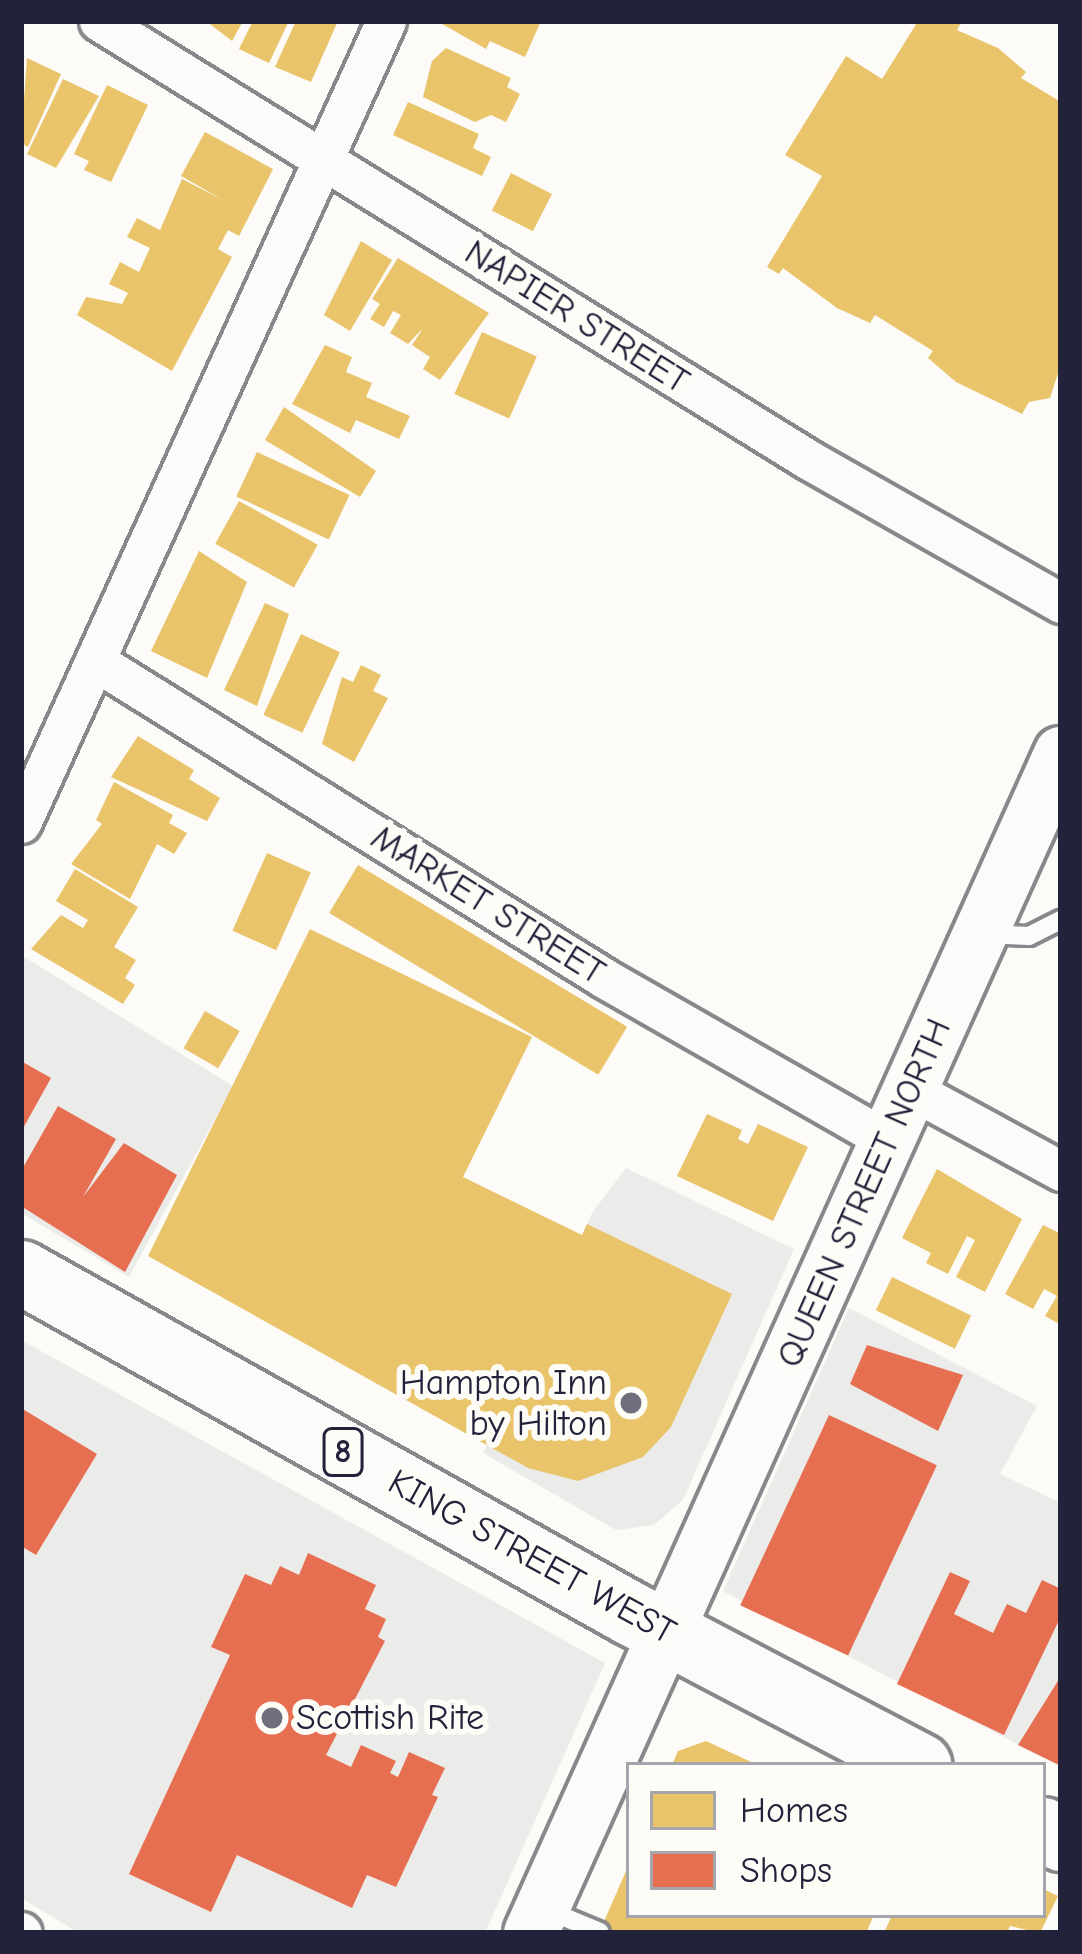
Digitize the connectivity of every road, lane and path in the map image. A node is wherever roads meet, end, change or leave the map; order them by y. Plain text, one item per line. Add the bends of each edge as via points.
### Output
1 (99, 21) edge
2 (386, 21) edge
3 (322, 161) junction
4 (1061, 603) edge
5 (95, 661) junction
6 (1058, 769) edge
7 (21, 823) edge
8 (1061, 920) edge
9 (980, 934) junction
10 (910, 1089) junction
11 (887, 1140) junction
12 (1061, 1171) edge
13 (21, 1272) edge
14 (665, 1631) junction
15 (914, 1762) edge
16 (537, 1920) edge
17 (600, 1932) edge

1 - 3 street, NAPIER STREET
2 - 3 street
3 - 4 street, NAPIER STREET via 809,460
3 - 5 street
5 - 7 street
5 - 11 street, MARKET STREET via 604,978
6 - 9 main road, QUEEN STREET NORTH
8 - 9 lane via 1029,936
9 - 10 main road, QUEEN STREET NORTH
10 - 11 main road, QUEEN STREET NORTH
10 - 12 street
11 - 14 main road, QUEEN STREET NORTH
13 - 14 main road, KING STREET WEST / 8
14 - 15 main road, KING STREET WEST / 8
14 - 16 main road, QUEEN STREET NORTH
16 - 17 lane

